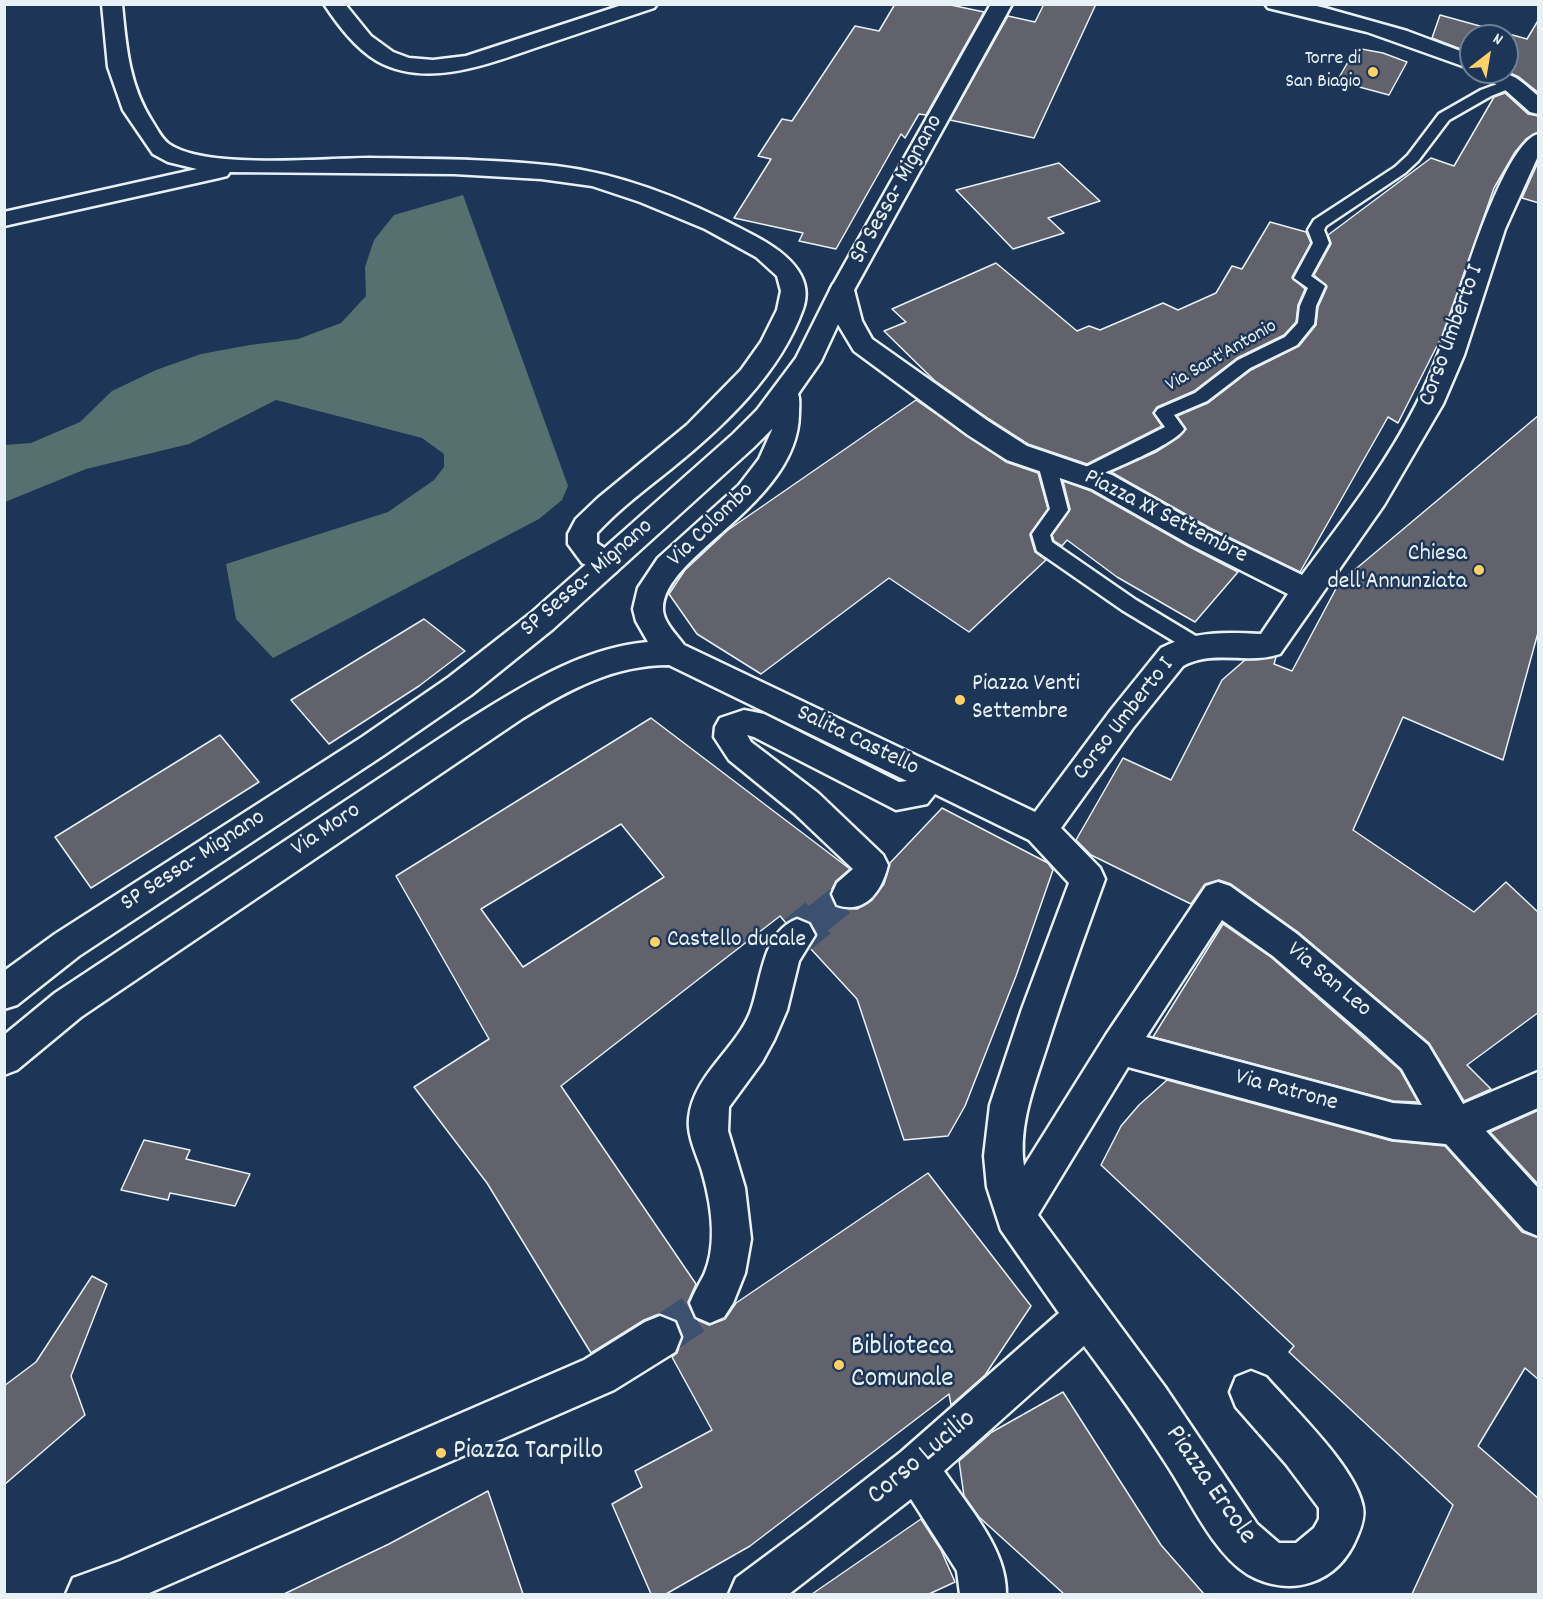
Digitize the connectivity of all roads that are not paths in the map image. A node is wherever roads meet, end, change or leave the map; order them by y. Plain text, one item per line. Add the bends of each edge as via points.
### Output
1 (112, 4) edge
2 (334, 4) edge
3 (647, 4) edge
4 (1002, 4) edge
5 (1275, 4) edge
6 (1459, 58) edge
7 (1508, 84) edge
8 (1512, 84) edge
9 (1539, 107) edge
10 (1539, 141) edge
11 (244, 165) junction
12 (4, 219) edge
13 (842, 290) junction
14 (786, 394) junction
15 (1047, 464) junction
16 (1084, 475) junction
17 (606, 564) junction
18 (1306, 590) junction
19 (1197, 646) junction
20 (672, 653) junction
21 (930, 778) junction
22 (1041, 830) junction
23 (849, 894) tunnel mouth
24 (797, 934) tunnel mouth
25 (4, 993) edge
26 (1119, 1047) junction
27 (4, 1058) edge
28 (1539, 1090) edge
29 (1455, 1126) junction
30 (1015, 1216) junction
31 (1539, 1216) edge
32 (710, 1303) tunnel mouth
33 (1087, 1316) junction
34 (660, 1336) tunnel mouth
35 (1251, 1392) dead end
36 (916, 1467) junction
37 (89, 1594) edge
38 (752, 1594) edge
39 (983, 1594) edge

1 - 11 street via 123,90 153,140 162,150 184,159
2 - 3 street via 376,51 389,58 428,66 470,63
4 - 13 street, SP Sessa- Mignano
5 - 6 street via 1402,36
7 - 16 lane, Via Sant'Antonio via 1444,117 1400,170 1318,222 1316,230 1321,243 1302,278 1317,286 1308,306 1306,324 1298,335 1285,346 1244,364 1202,397 1164,413 1175,429
8 - 9 street
10 - 18 street, Corso Umberto I via 1514,179 1488,238 1452,351 1430,404 1398,459
11 - 12 street
11 - 17 street via 455,167 594,179 715,226 775,260 788,273 795,298 778,336 754,372 674,452 584,529 581,537 587,553
13 - 14 street, SP Sessa- Mignano via 808,361
13 - 15 street, Piazza XX Settembre via 849,321 863,345 978,428 1017,453
14 - 17 street, SP Sessa- Mignano via 743,441
14 - 20 street, Via Colombo via 789,409 785,431 767,472 671,564 649,593 651,621
15 - 16 street, Piazza XX Settembre
15 - 19 lane via 1059,510 1041,534 1044,546
16 - 18 street, Piazza XX Settembre
17 - 25 street, SP Sessa- Mignano via 503,654 427,710 67,945
18 - 19 street, Corso Umberto I via 1269,646
19 - 22 street, Corso Umberto I via 1172,657
20 - 21 street, Salita Castello
20 - 27 street, Via Moro via 636,655 602,664 514,708 69,1005
21 - 22 street, Salita Castello
21 - 23 street via 915,794 897,796 764,727 750,722 738,722 731,727 730,737 740,751 806,803 871,865 867,880
22 - 30 street via 1088,879 1009,1105 1003,1156
24 - 32 street via 785,949 769,1009 754,1042 718,1091 708,1119 726,1187 731,1227 726,1277
26 - 29 street, Via Patrone via 1393,1121
26 - 29 street, Via San Leo via 1218,897 1285,945 1415,1057
26 - 30 street
28 - 29 street
29 - 31 street, Via San Leo
30 - 33 street
33 - 35 street, Piazza Ercole via 1170,1430 1241,1542 1270,1563 1302,1564 1330,1545 1339,1529 1341,1506 1323,1474
33 - 36 street, Corso Lucilio
34 - 37 street via 599,1375
36 - 38 street, Corso Lucilio
36 - 39 street via 977,1561

